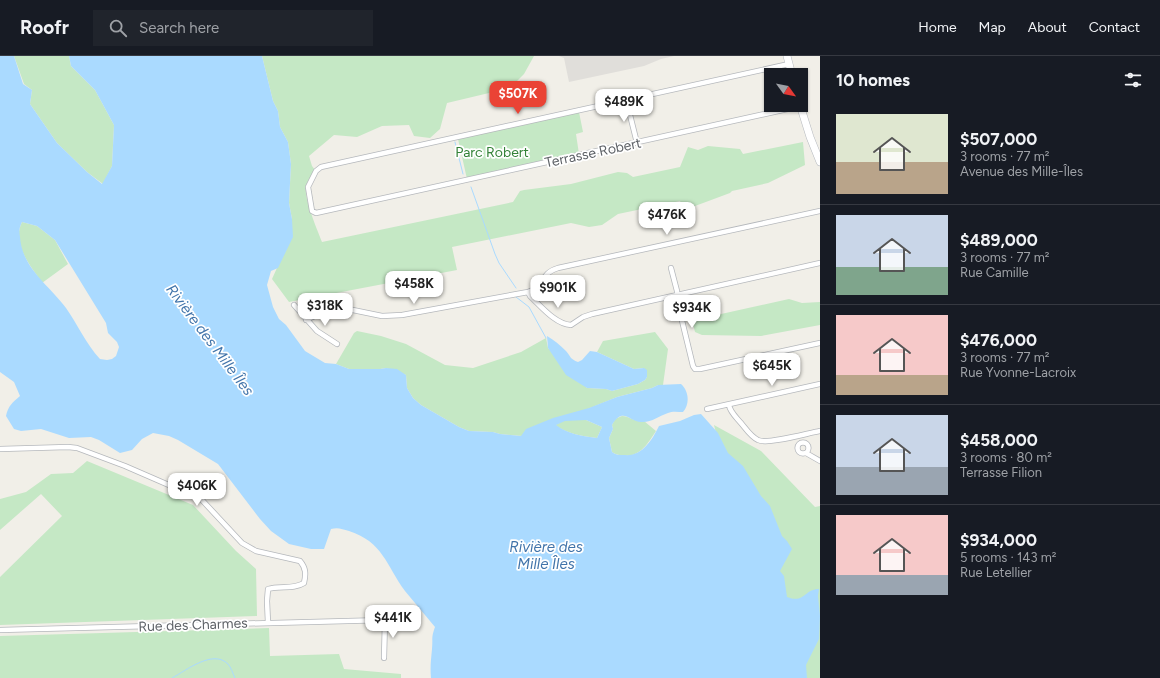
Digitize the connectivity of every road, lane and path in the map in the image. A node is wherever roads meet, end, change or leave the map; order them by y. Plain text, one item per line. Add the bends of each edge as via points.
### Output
1 (787, 56) edge
2 (789, 64) junction
3 (790, 68) edge
4 (626, 100) junction
5 (774, 112) edge
6 (803, 112) edge
7 (637, 143) junction
8 (820, 162) edge
9 (820, 211) edge
10 (820, 263) edge
11 (671, 268) dead end
12 (528, 292) junction
13 (677, 294) junction
14 (294, 305) dead end
15 (306, 320) junction
16 (820, 343) edge
17 (338, 344) dead end
18 (820, 384) edge
19 (729, 404) junction
20 (707, 409) dead end
21 (820, 431) edge
22 (0, 448) edge
23 (806, 453) dead end
24 (820, 461) edge
25 (268, 623) junction
26 (0, 630) edge
27 (384, 658) dead end

1 - 2 main road
2 - 3 main road
2 - 4 street
4 - 7 street
4 - 7 street, Terrasse Robert via 321,167 315,172 308,187 312,211 315,213
5 - 7 street, Terrasse Robert
6 - 8 main road
9 - 12 street via 558,268 549,271 539,287
10 - 13 street
11 - 13 street
12 - 13 street via 551,315 563,324 571,325 586,316
12 - 15 street via 402,315 382,316 340,309
13 - 16 street via 678,308 694,368 700,369
14 - 15 street
15 - 17 street via 320,334
18 - 19 street
19 - 20 street
19 - 21 street via 731,411 748,431 756,439 764,442
22 - 25 street via 77,448 125,466 201,499 242,543 256,551 300,561 306,575 304,583 298,586 268,588
23 - 24 street
25 - 26 street, Rue des Charmes
25 - 27 street, Rue des Charmes via 385,620

